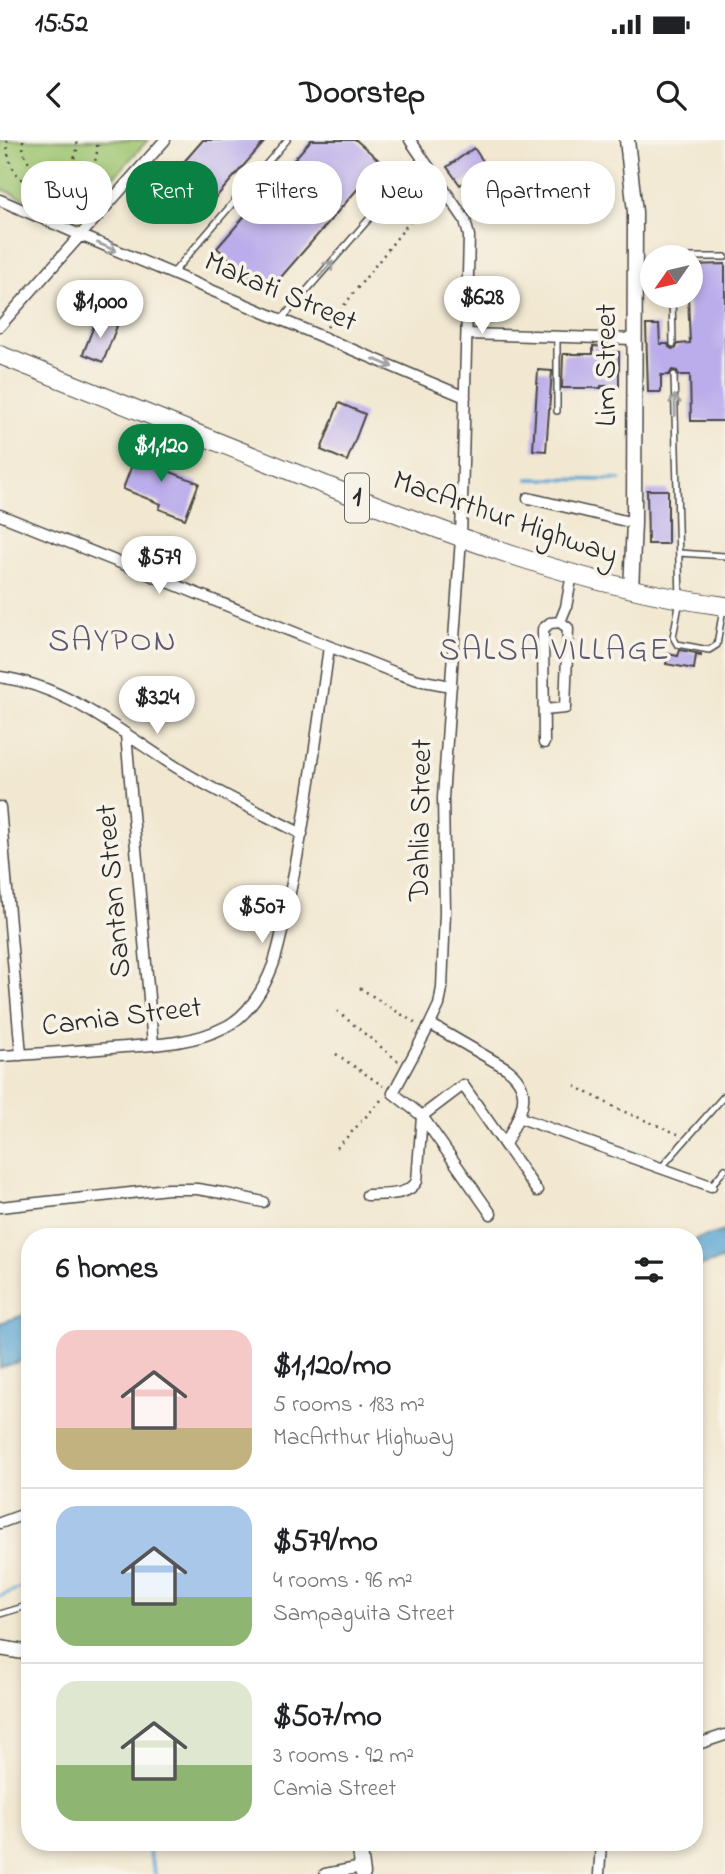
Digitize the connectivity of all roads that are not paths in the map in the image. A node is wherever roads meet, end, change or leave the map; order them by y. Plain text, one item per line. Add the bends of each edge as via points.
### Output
1 (165, 140) edge
2 (287, 140) edge
3 (410, 140) edge
4 (627, 140) edge
5 (422, 158) junction
6 (0, 200) edge
7 (80, 235) junction
8 (704, 257) edge
9 (725, 257) edge
10 (172, 274) junction
11 (635, 274) junction
12 (640, 274) edge
13 (672, 308) edge
14 (281, 320) junction
15 (0, 326) edge
16 (467, 334) junction
17 (557, 336) junction
18 (634, 339) junction
19 (673, 344) dead end
20 (0, 355) edge
21 (674, 375) dead end
22 (465, 397) junction
23 (557, 411) dead end
24 (528, 498) dead end
25 (0, 515) edge
26 (634, 523) junction
27 (461, 538) junction
28 (679, 553) junction
29 (725, 556) edge
30 (572, 574) junction
31 (631, 590) junction
32 (680, 600) junction
33 (724, 606) edge
34 (560, 622) junction
35 (329, 647) junction
36 (0, 677) edge
37 (451, 686) junction
38 (544, 710) junction
39 (126, 734) junction
40 (544, 743) dead end
41 (0, 807) edge
42 (302, 834) junction
43 (428, 1027) junction
44 (153, 1044) junction
45 (21, 1055) junction
46 (0, 1056) edge
47 (725, 1095) edge
48 (422, 1116) junction
49 (518, 1117) junction
50 (505, 1145) junction
51 (660, 1169) junction
52 (725, 1169) edge
53 (711, 1186) joint
54 (537, 1191) dead end
55 (367, 1195) dead end
56 (262, 1202) dead end
57 (0, 1207) edge
58 (491, 1214) dead end
59 (21, 1515) edge
60 (0, 1523) edge
61 (21, 1608) edge
62 (0, 1614) edge
63 (0, 1648) edge
64 (21, 1652) edge
65 (725, 1735) edge
66 (703, 1742) edge
67 (360, 1851) edge
68 (600, 1851) edge
69 (362, 1871) edge
70 (325, 1874) edge
71 (599, 1874) edge

1 - 7 street
2 - 10 lane
3 - 5 street, Dahlia Street
4 - 11 street, Lim Street
14 -> 5 lane
5 - 16 street, Dahlia Street via 469,230
6 - 7 street, Makati Street
7 -> 10 street, Makati Street
7 - 15 street
8 - 9 lane
10 - 14 street, Makati Street
11 - 12 lane
11 - 18 street, Lim Street
13 - 19 lane
14 -> 22 street, Makati Street
16 - 17 street
16 - 22 street, Dahlia Street
17 - 18 street
17 - 23 lane
18 - 26 street, Lim Street
20 - 27 highway, MacArthur Highway / 1
28 -> 21 lane
22 - 27 street, Dahlia Street
24 - 26 street
25 - 35 street
26 - 31 street, Lim Street
27 - 30 highway, MacArthur Highway / 1
27 - 37 street, Dahlia Street
28 - 29 lane
28 - 32 lane
30 - 31 highway, MacArthur Highway / 1
30 - 34 street
31 - 32 highway, MacArthur Highway / 1
32 - 33 highway, MacArthur Highway / 1
32 - 33 lane via 677,644 709,650 717,645
34 - 38 street via 543,629
34 - 38 street via 568,628 565,708
35 - 37 street via 396,673
35 - 42 street, Camia Street
36 - 39 street via 57,693
37 - 43 street, Dahlia Street via 443,798 443,967 439,1004
38 - 40 street
39 - 42 street via 185,773
39 - 44 street, Santan Street
41 - 45 street
42 - 44 street, Camia Street via 280,939 254,1001 228,1027
43 - 48 street, Dahlia Street via 393,1093
43 - 49 street via 516,1075 524,1091
44 - 45 street, Camia Street
45 - 46 street, Camia Street
47 - 51 lane
48 - 50 street via 463,1086
48 - 55 street via 415,1186 405,1192
48 - 58 street
49 - 50 street
49 - 51 street
50 - 54 street
51 - 53 street
52 - 53 lane
56 - 57 street via 210,1191 168,1189
59 - 60 street
61 - 62 lane
63 - 64 street
65 - 66 street
67 - 69 street
68 - 71 street
69 - 70 street

